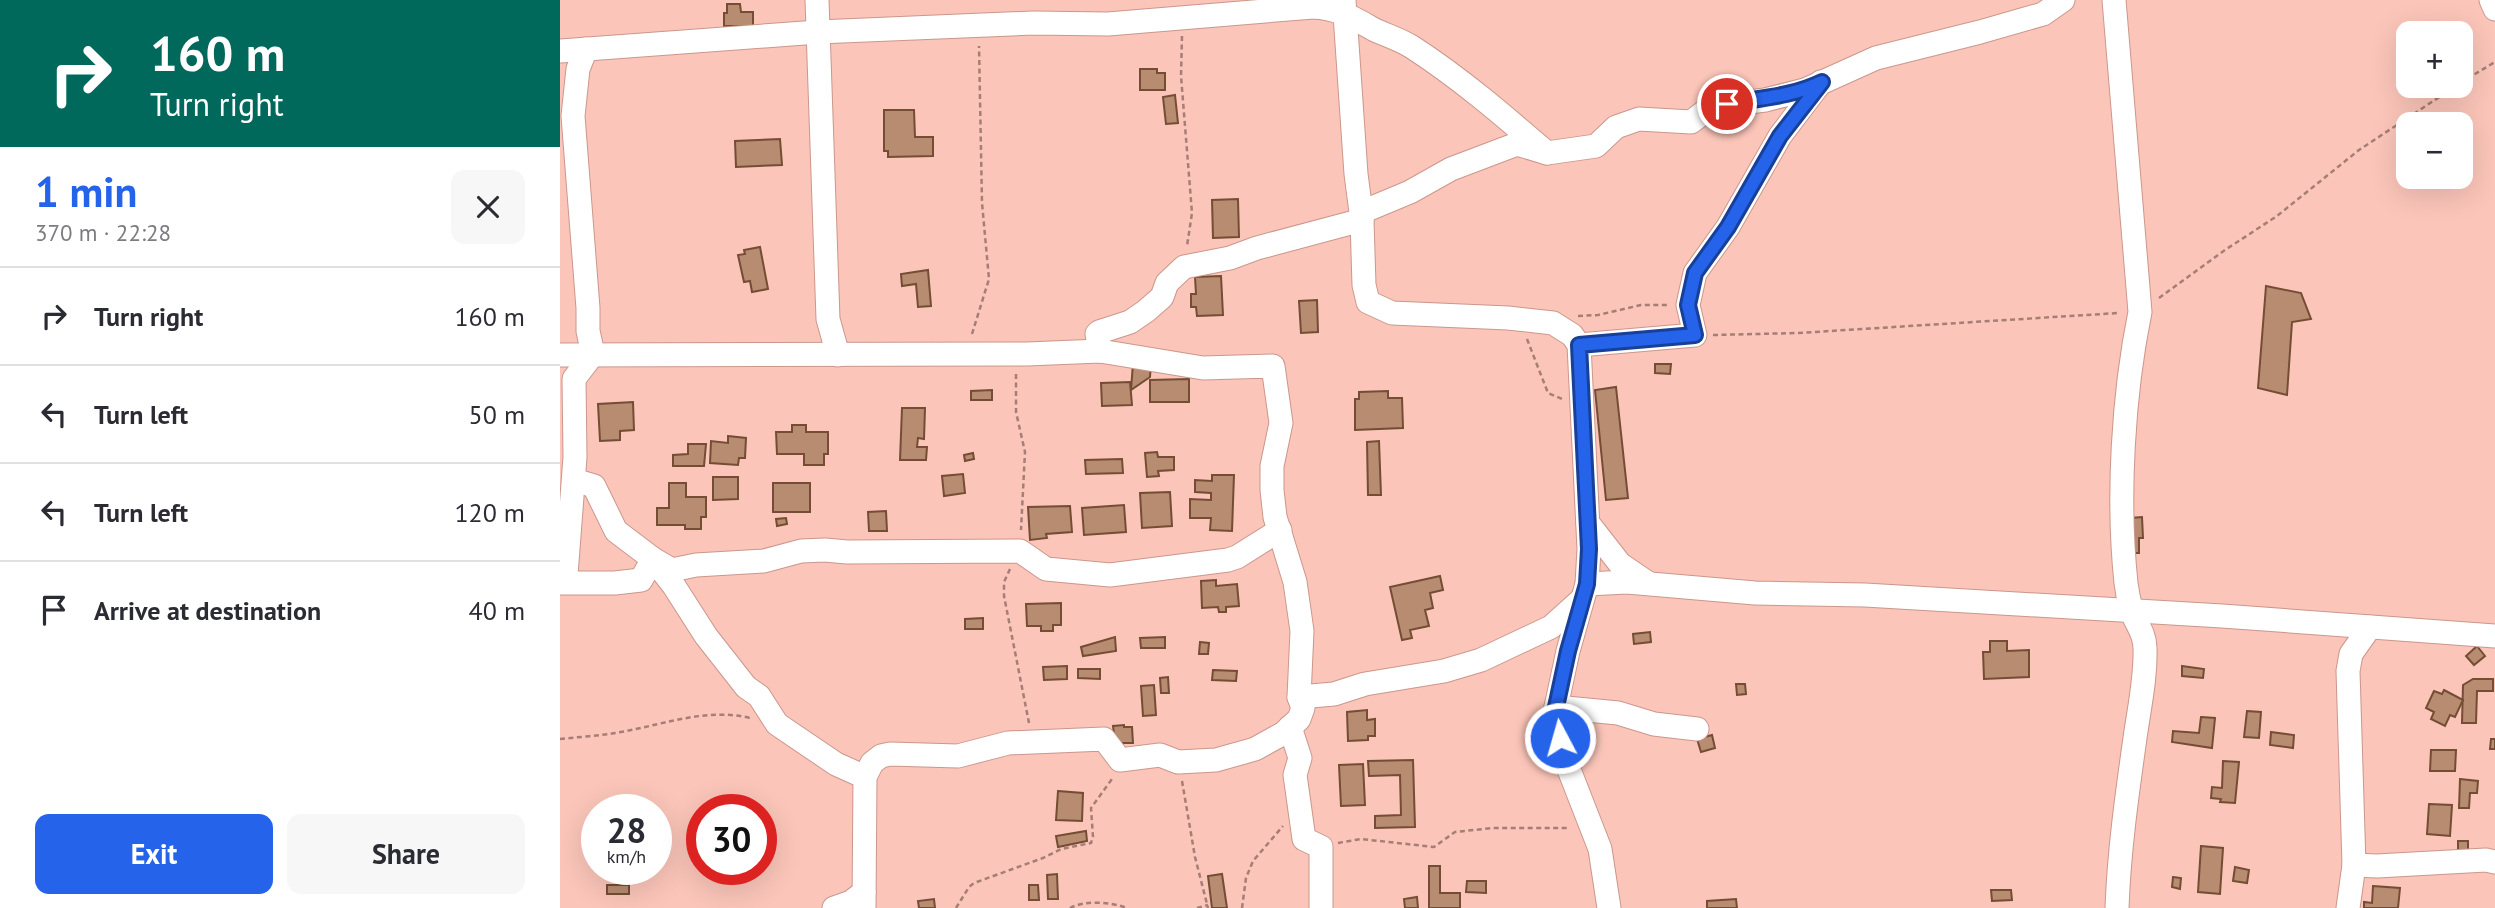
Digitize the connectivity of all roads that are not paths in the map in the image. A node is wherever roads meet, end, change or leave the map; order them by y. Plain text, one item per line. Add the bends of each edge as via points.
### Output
1 (817, 0) edge
2 (2063, 0) edge
3 (2114, 0) edge
4 (2491, 0) edge
5 (1344, 6) edge
6 (2495, 9) edge
7 (818, 32) junction
8 (586, 49) junction
9 (560, 51) edge
10 (1822, 82) junction
11 (1547, 153) junction
12 (1362, 216) junction
13 (1579, 345) junction
14 (1100, 351) junction
15 (593, 354) junction
16 (560, 355) edge
17 (838, 355) junction
18 (574, 480) junction
19 (1588, 523) junction
20 (1280, 530) junction
21 (653, 559) junction
22 (560, 582) edge
23 (1650, 584) junction
24 (1585, 591) junction
25 (2132, 611) junction
26 (2333, 625) junction
27 (2370, 627) junction
28 (2495, 636) edge
29 (2351, 654) junction
30 (1299, 697) junction
31 (1556, 707) junction
32 (1290, 727) junction
33 (1697, 729) dead end
34 (865, 777) junction
35 (2495, 862) edge
36 (2354, 865) junction
37 (864, 900) edge
38 (834, 908) edge
39 (1321, 908) edge
40 (1609, 908) edge
41 (2117, 908) edge
42 (2348, 908) edge

1 - 7 street
2 - 10 street via 2043,14 1876,58
3 - 25 street via 2140,312 2132,352 2123,479 2126,583
4 - 6 street
5 - 7 street via 1108,24
5 - 11 street via 1485,99
5 - 12 street
7 - 8 street
7 - 17 street via 828,319
8 - 9 street
8 - 15 street via 578,69 573,116
10 - 11 street via 1765,100 1711,107 1691,122 1639,119 1616,127 1596,146
10 - 13 street via 1780,136 1728,227 1695,273 1688,305 1695,335
11 - 12 street via 1517,144 1451,169
12 - 13 street via 1368,302 1392,313 1553,323
12 - 14 street via 1230,258 1184,267 1146,311 1130,322 1099,332
13 - 19 street
14 - 17 street
14 - 20 street via 1203,368 1273,366 1281,423 1272,490
15 - 16 street
15 - 17 street
15 - 18 street via 574,379
18 - 21 street via 594,486 616,531
18 - 22 street via 566,575
19 - 23 street via 1620,564
19 - 24 street
20 - 21 street via 1228,560 1120,574 1046,569 1020,551 801,551 764,561 672,570
20 - 30 street via 1295,582 1302,631
21 - 22 street via 641,580
21 - 34 street via 706,636 759,696 777,724 836,764
23 - 24 street via 1627,582
23 - 25 street
24 - 30 street via 1572,610 1551,627 1481,660 1334,694
24 - 31 street
25 - 26 street
25 - 41 street via 2145,648
26 - 27 street
26 - 29 street
27 - 28 street
27 - 29 street
29 - 36 street via 2347,690
30 - 32 street via 1303,708
31 - 33 street via 1618,713 1654,724
31 - 40 street via 1568,767 1600,849
32 - 34 street via 1255,748 1216,760 1178,762 1160,755 1120,760 1104,739 1031,740 958,756 881,756
32 - 39 street via 1300,758 1295,775 1304,839 1321,847
34 - 37 street
35 - 36 street
36 - 42 street
37 - 38 street

